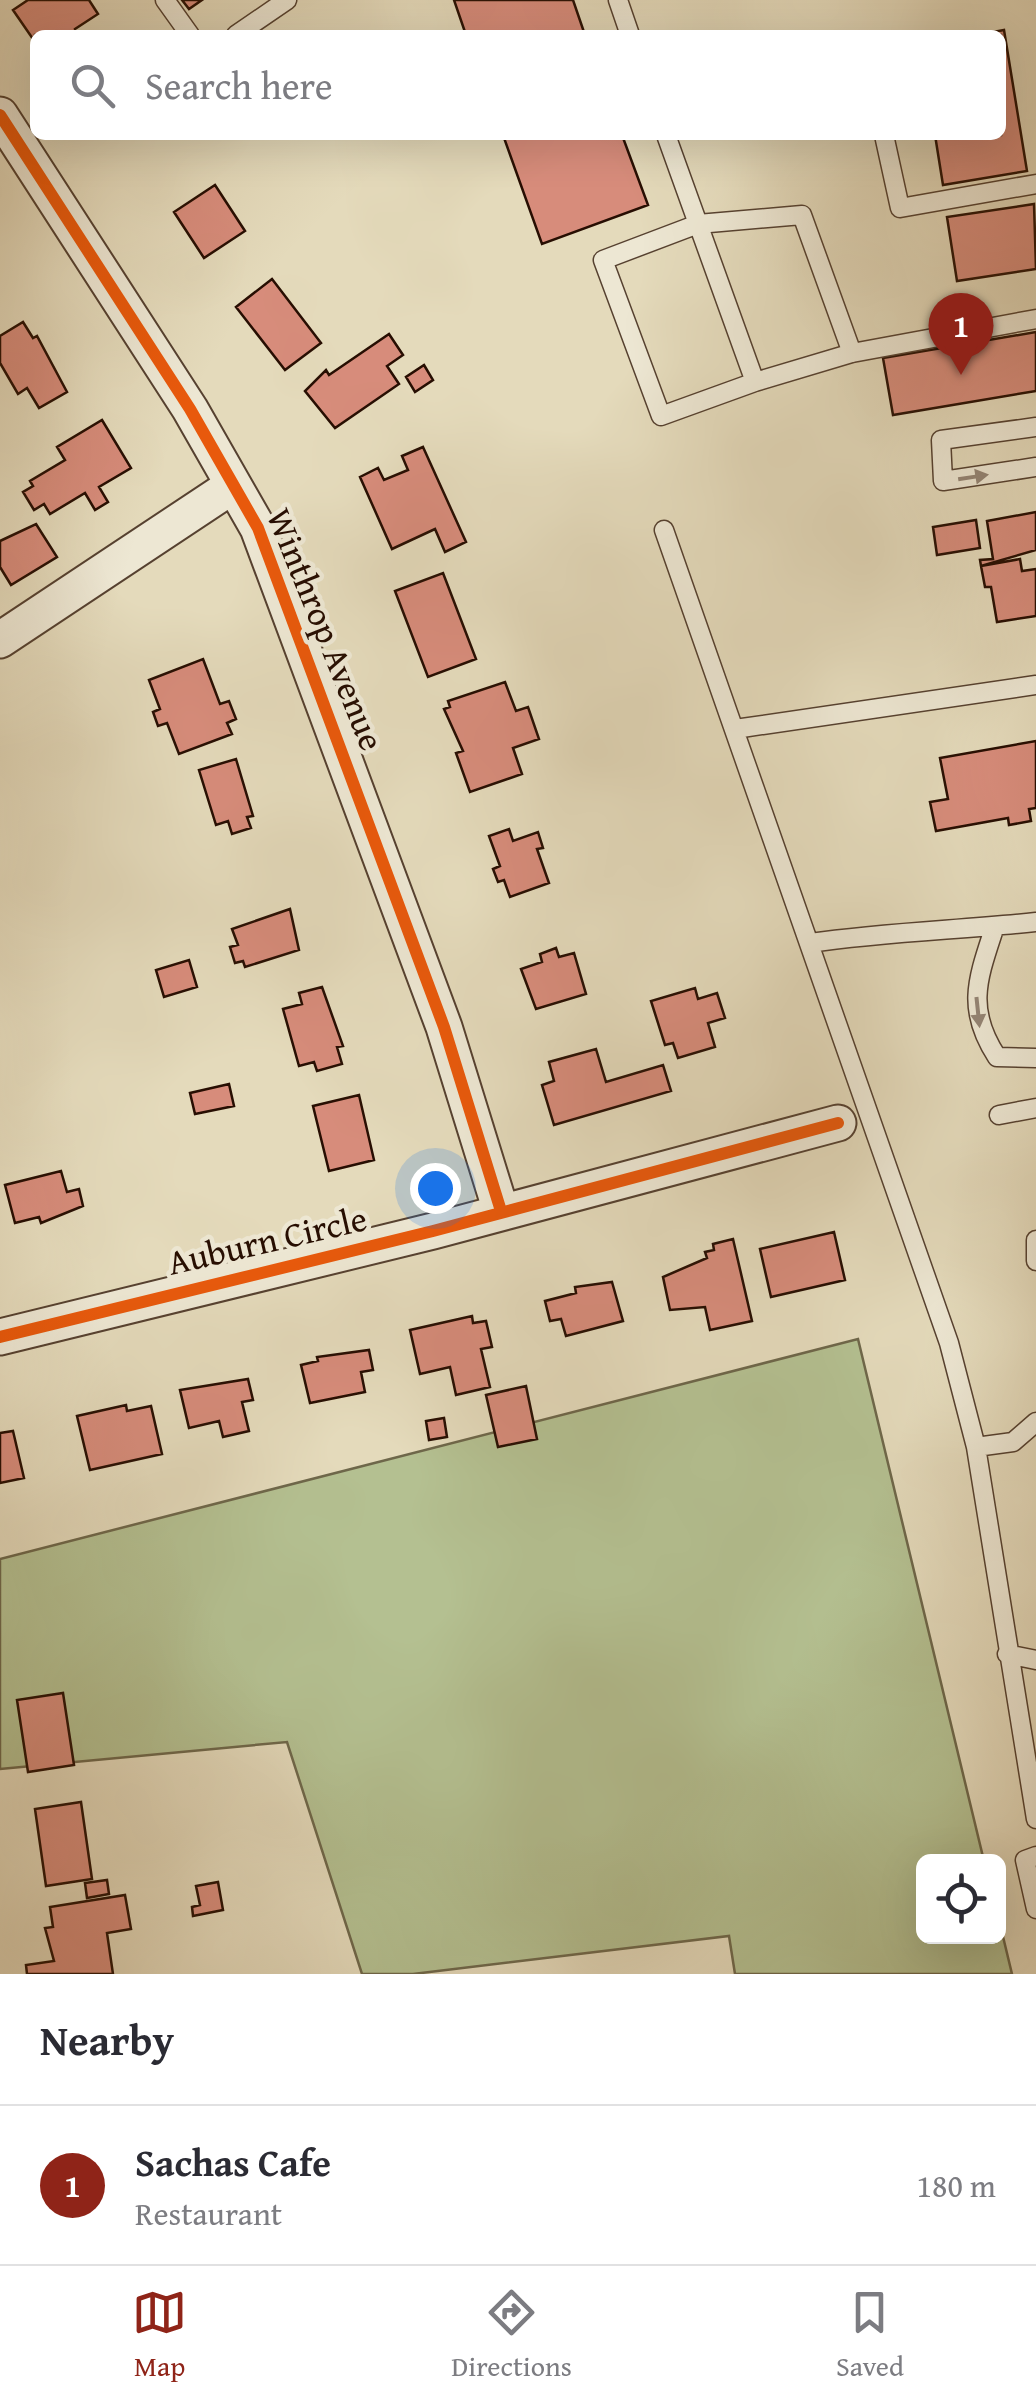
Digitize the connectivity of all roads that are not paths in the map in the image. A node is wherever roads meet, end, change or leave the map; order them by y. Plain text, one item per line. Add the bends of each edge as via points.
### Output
1 (165, 0) edge
2 (286, 0) edge
3 (618, 0) edge
4 (186, 30) edge
5 (243, 30) edge
6 (628, 30) edge
7 (0, 115) edge
8 (668, 140) edge
9 (885, 140) edge
10 (1036, 184) edge
11 (698, 224) junction
12 (1036, 319) edge
13 (852, 353) junction
14 (754, 382) junction
15 (1036, 427) edge
16 (1036, 467) edge
17 (232, 486) junction
18 (664, 530) dead end
19 (0, 640) edge
20 (1036, 685) edge
21 (735, 729) junction
22 (1036, 922) edge
23 (995, 926) junction
24 (810, 942) junction
25 (1036, 1058) edge
26 (1036, 1108) edge
27 (999, 1116) dead end
28 (838, 1123) dead end
29 (501, 1211) junction
30 (1036, 1240) edge
31 (1036, 1261) edge
32 (0, 1337) edge
33 (1036, 1422) edge
34 (976, 1447) junction
35 (1007, 1654) junction
36 (1036, 1660) edge
37 (1036, 1819) edge
38 (1036, 1856) edge
39 (1036, 1909) edge

1 - 4 lane
2 - 5 lane
3 - 6 lane
7 - 17 street, Winthrop Avenue via 190,409
8 - 11 lane
9 - 10 lane via 900,208
11 - 13 lane via 802,215
11 - 14 lane
11 - 14 lane via 603,260 662,416
12 - 13 lane
13 - 14 lane
15 -> 16 lane via 941,440 943,481
17 - 19 street
17 - 29 street, Winthrop Avenue via 258,528 344,751 444,1027
18 - 21 lane
20 - 21 lane
21 - 24 lane
22 - 23 lane
23 - 24 lane
23 -> 25 lane via 976,987 980,1032 996,1057
24 - 34 lane via 950,1343
26 - 27 lane
28 - 29 street, Auburn Circle
29 - 32 street, Auburn Circle
30 - 31 lane
33 - 34 lane via 1013,1442
34 - 35 lane
35 - 36 lane
35 - 37 lane
38 - 39 lane via 1025,1860

